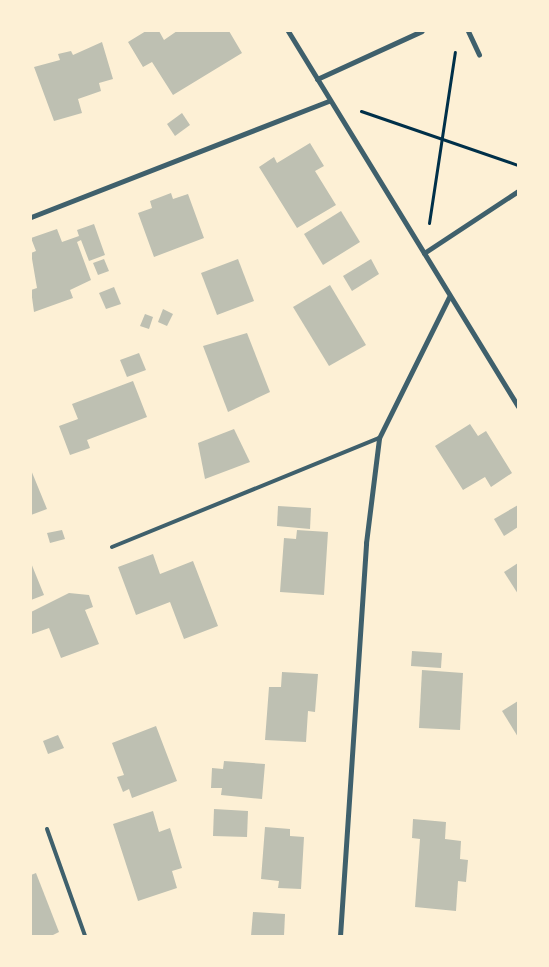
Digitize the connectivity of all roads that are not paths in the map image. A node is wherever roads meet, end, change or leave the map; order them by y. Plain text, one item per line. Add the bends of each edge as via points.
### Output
1 (288, 31) edge
2 (422, 31) edge
3 (468, 31) edge
4 (479, 55) dead end
5 (317, 80) junction
6 (329, 101) junction
7 (518, 191) edge
8 (31, 217) edge
9 (424, 253) junction
10 (450, 297) junction
11 (518, 406) edge
12 (380, 438) junction
13 (112, 547) dead end
14 (47, 829) dead end
15 (85, 936) edge
16 (340, 936) edge

1 - 5 street
2 - 5 street
3 - 4 street
5 - 6 street
6 - 8 street
6 - 9 street
7 - 9 street
9 - 10 street
10 - 11 street
10 - 12 street
12 - 13 lane
12 - 16 street via 366,543
14 - 15 lane

